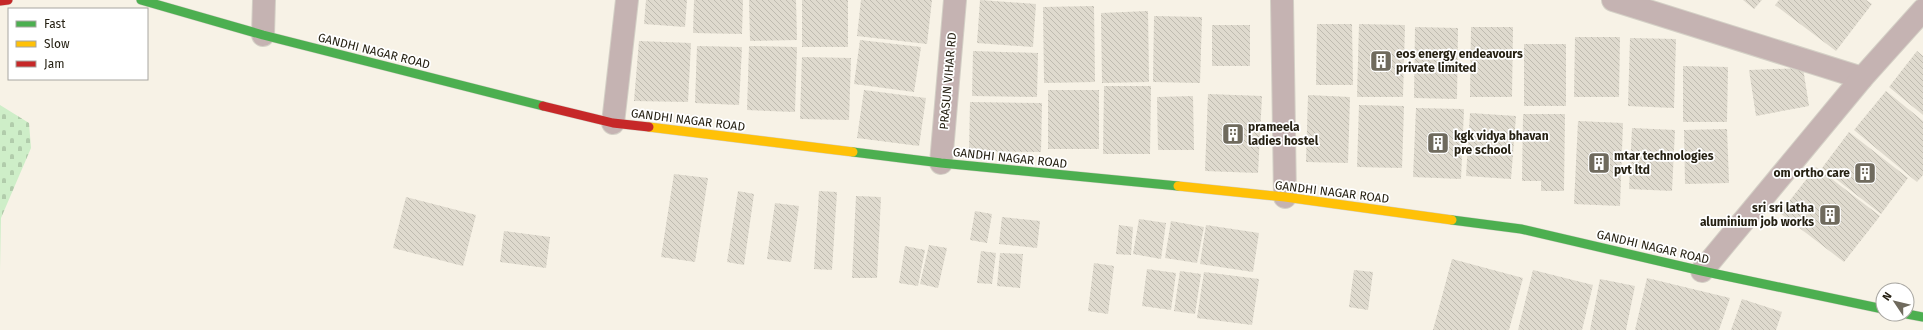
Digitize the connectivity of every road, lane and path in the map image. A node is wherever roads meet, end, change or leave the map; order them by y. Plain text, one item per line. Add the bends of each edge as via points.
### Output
1 (8, 0) edge
2 (141, 0) edge
3 (264, 0) edge
4 (627, 0) edge
5 (955, 0) edge
6 (1282, 0) edge
7 (1613, 0) edge
8 (0, 1) edge
9 (1923, 10) edge
10 (262, 35) junction
11 (1862, 78) junction
12 (613, 124) junction
13 (941, 163) junction
14 (1286, 197) junction
15 (1702, 271) junction
16 (1875, 307) edge

1 - 8 main road
2 - 10 main road, GANDHI NAGAR ROAD
3 - 10 street
4 - 12 street
5 - 13 street, PRASUN VIHAR RD
6 - 14 street
7 - 11 street
9 - 11 street
10 - 12 main road, GANDHI NAGAR ROAD
11 - 15 street
12 - 13 main road, GANDHI NAGAR ROAD
13 - 14 main road, GANDHI NAGAR ROAD
14 - 15 main road, GANDHI NAGAR ROAD via 1521,229
15 - 16 main road, GANDHI NAGAR ROAD

